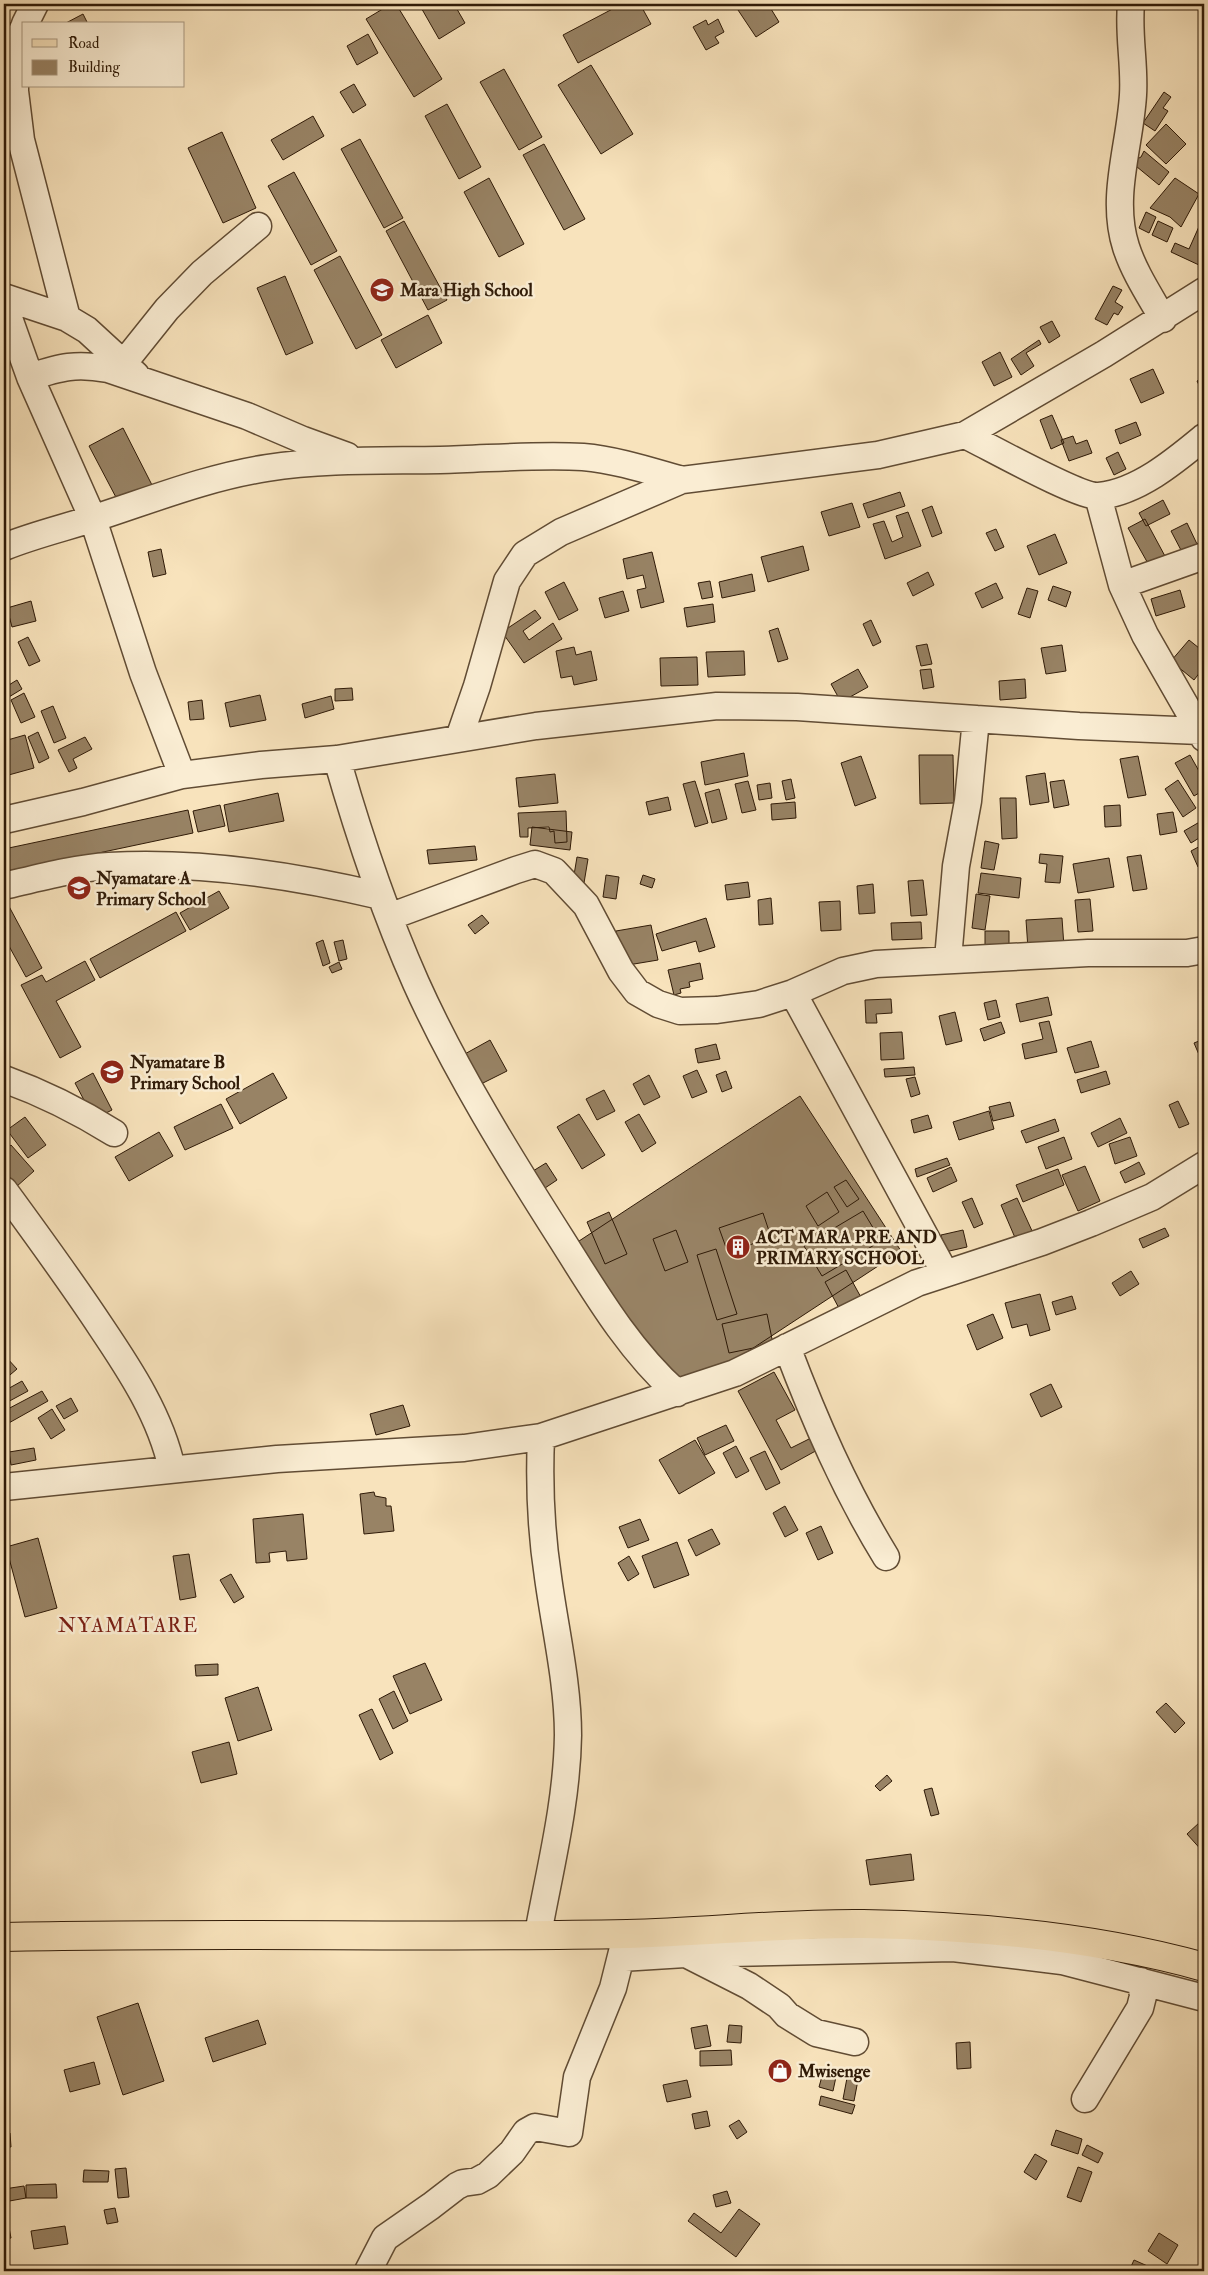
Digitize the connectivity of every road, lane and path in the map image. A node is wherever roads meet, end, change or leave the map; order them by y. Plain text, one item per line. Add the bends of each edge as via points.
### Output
1 (35, 4) edge
2 (1131, 4) edge
3 (26, 22) edge
4 (22, 31) edge
5 (258, 226) dead end
6 (1204, 291) edge
7 (4, 297) edge
8 (4, 304) edge
9 (67, 318) junction
10 (1163, 318) junction
11 (131, 371) junction
12 (30, 377) junction
13 (965, 435) junction
14 (1204, 437) edge
15 (358, 460) junction
16 (682, 480) junction
17 (1098, 496) junction
18 (92, 519) junction
19 (4, 546) edge
20 (1204, 556) edge
21 (1122, 585) junction
22 (976, 719) junction
23 (1202, 734) edge
24 (460, 738) junction
25 (337, 759) junction
26 (182, 775) junction
27 (4, 820) edge
28 (4, 886) edge
29 (385, 906) junction
30 (1204, 950) edge
31 (948, 959) junction
32 (793, 993) junction
33 (4, 1078) edge
34 (114, 1133) dead end
35 (1204, 1165) edge
36 (4, 1190) edge
37 (945, 1272) junction
38 (787, 1347) junction
39 (677, 1393) junction
40 (540, 1437) junction
41 (172, 1469) junction
42 (4, 1487) edge
43 (886, 1557) dead end
44 (538, 1934) junction
45 (4, 1937) edge
46 (624, 1946) junction
47 (685, 1954) junction
48 (1204, 1967) edge
49 (1141, 1981) junction
50 (1204, 1998) edge
51 (855, 2042) dead end
52 (1085, 2098) dead end
53 (368, 2271) edge

1 - 3 street
2 - 10 street via 1129,18 1134,76 1120,216 1126,248
4 - 9 street via 15,46 15,91 21,140
5 - 11 street via 202,273 167,309
6 - 10 street
7 - 9 street
8 - 12 street
9 - 11 street via 87,330
10 - 13 street
11 - 12 street via 66,366
11 - 15 street
12 - 18 street
13 - 16 street via 878,455
13 - 17 street via 1059,483
14 - 17 street via 1177,459 1132,486
15 - 16 street via 522,456 585,458 630,465
15 - 18 street via 268,468 218,477
16 - 24 street via 561,532 525,554 507,581
17 - 21 street
18 - 19 street
18 - 26 street via 143,673
20 - 21 street
21 - 23 street via 1145,635
22 - 23 street
22 - 24 street via 797,707 717,706 536,726
22 - 31 street via 968,801 956,866
24 - 25 street
25 - 26 street
25 - 29 street via 357,831
26 - 27 street
28 - 29 street via 106,866 172,864 341,886
29 - 32 street via 535,864 554,871 568,884 586,905 621,971 637,992 658,1004 680,1011 717,1010 759,1004
29 - 39 street via 417,985 457,1063 552,1225 621,1330 654,1372
30 - 31 street via 1187,954 1096,953
31 - 32 street via 876,964 843,970
32 - 37 street
33 - 34 street via 88,1117
35 - 37 street via 1152,1197 1091,1223
36 - 41 street via 131,1372 167,1446
37 - 38 street
38 - 39 street via 735,1372
38 - 43 street via 838,1472
39 - 40 street
40 - 41 street via 464,1448 276,1459
40 - 44 street via 539,1492 568,1734 560,1817
41 - 42 street
44 - 45 main road
44 - 46 main road
46 - 47 street
46 - 48 main road via 860,1924 969,1928 1120,1946
46 - 53 street via 613,1988 577,2077 568,2133 535,2127 526,2132 512,2152 488,2175 456,2186 385,2238
47 - 49 street via 953,1948 1062,1961
47 - 51 street via 749,1986 802,2026 816,2033
49 - 50 street
49 - 52 street via 1143,1996 1140,2008

